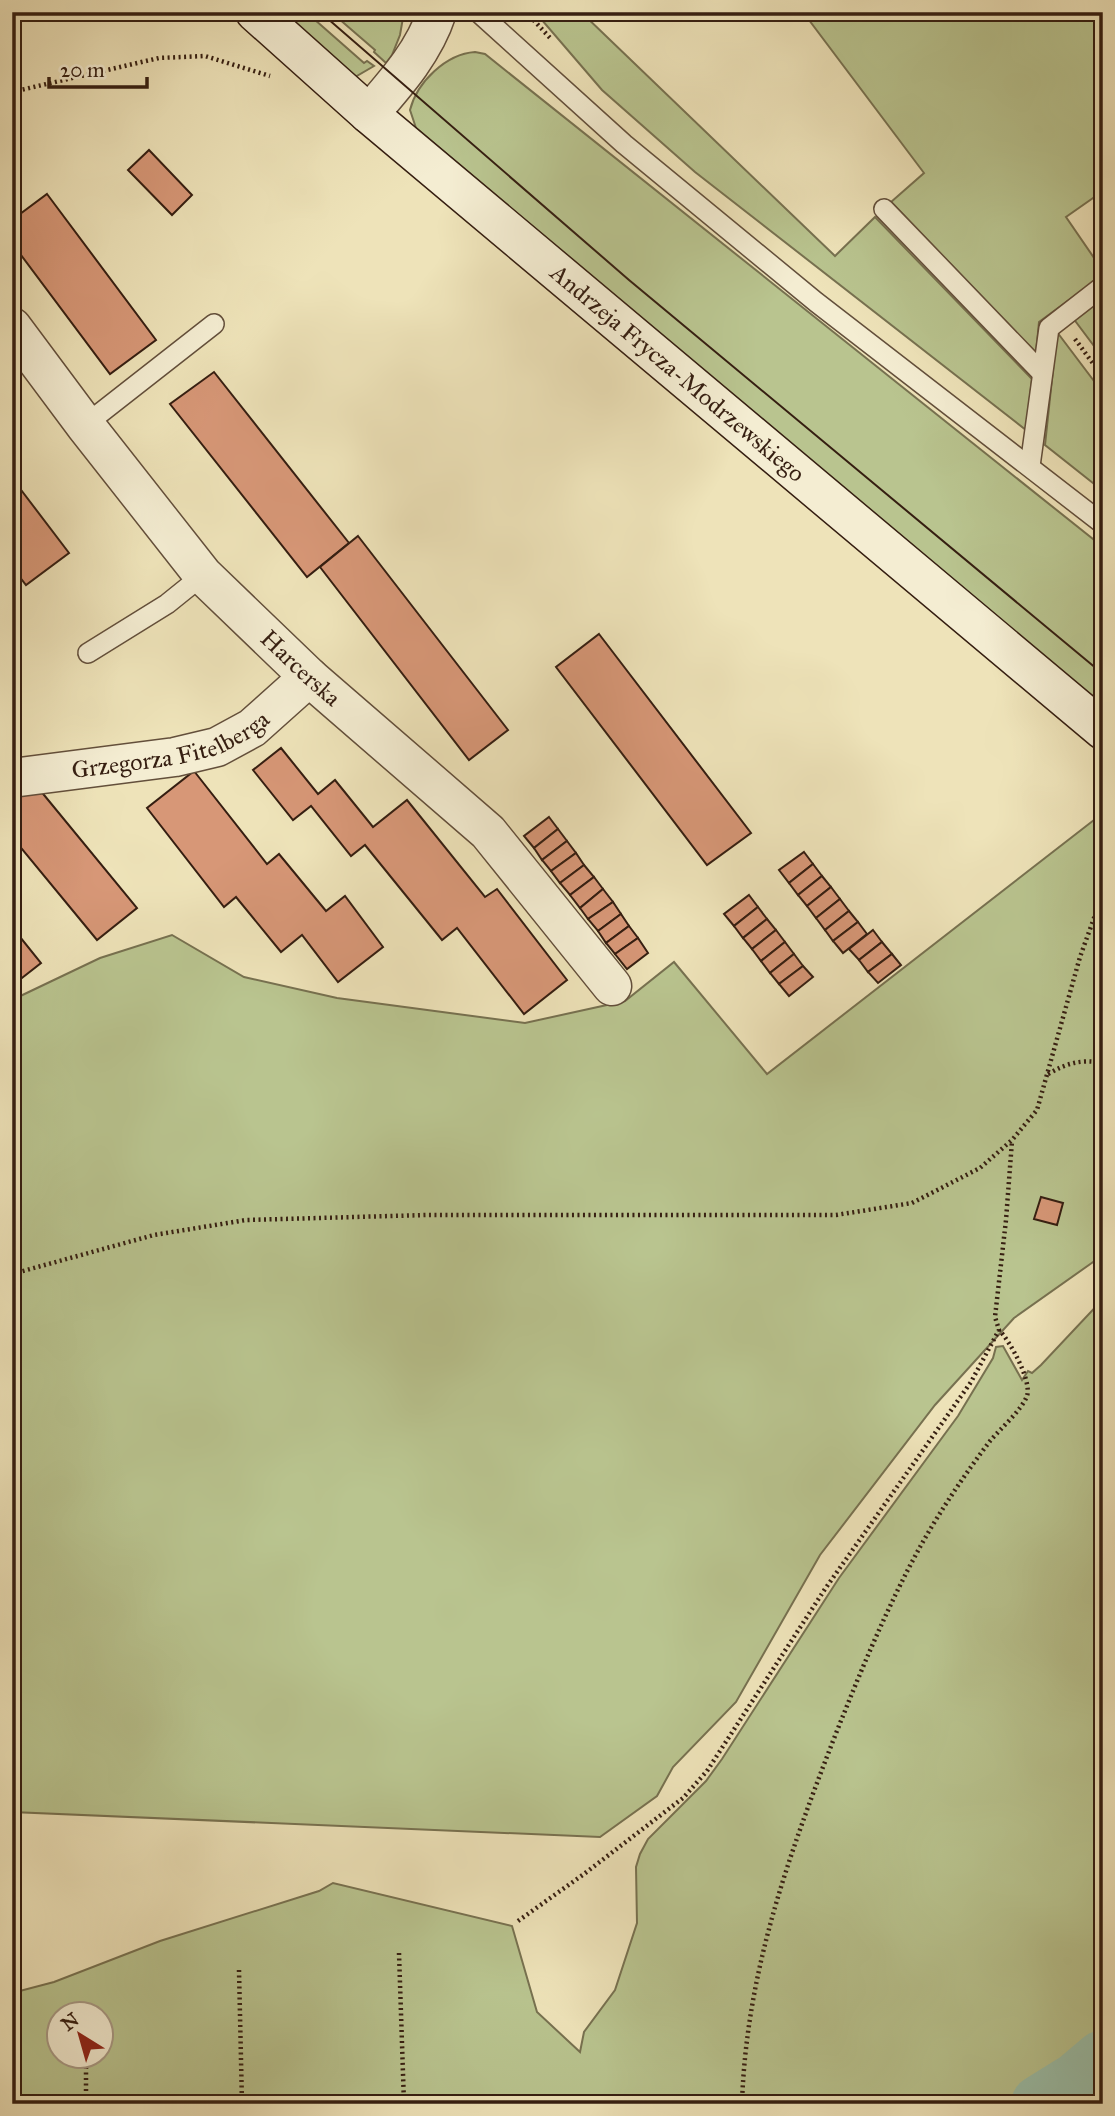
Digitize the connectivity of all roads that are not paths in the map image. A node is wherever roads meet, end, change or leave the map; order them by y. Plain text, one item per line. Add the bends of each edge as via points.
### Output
1 (255, 12) edge
2 (437, 12) edge
3 (478, 12) edge
4 (369, 114) junction
5 (884, 209) dead end
6 (1103, 286) edge
7 (214, 324) dead end
8 (12, 327) edge
9 (1042, 373) junction
10 (85, 425) junction
11 (1030, 466) junction
12 (1103, 524) edge
13 (203, 575) junction
14 (88, 653) dead end
15 (309, 677) junction
16 (1103, 730) edge
17 (12, 778) edge
18 (612, 986) dead end

1 - 4 street, Andrzeja Frycza-Modrzewskiego
2 - 4 street via 430,35
3 - 11 lane via 624,144 794,284
4 - 16 street, Andrzeja Frycza-Modrzewskiego
5 - 9 lane
6 - 9 lane via 1049,328
7 - 10 lane
8 - 10 street, Harcerska
9 - 11 lane
10 - 13 street, Harcerska
11 - 12 lane
13 - 14 lane via 167,604
13 - 15 street, Harcerska
15 - 17 street, Grzegorza Fitelberga via 252,728 217,747 175,757
15 - 18 street, Harcerska via 488,832

